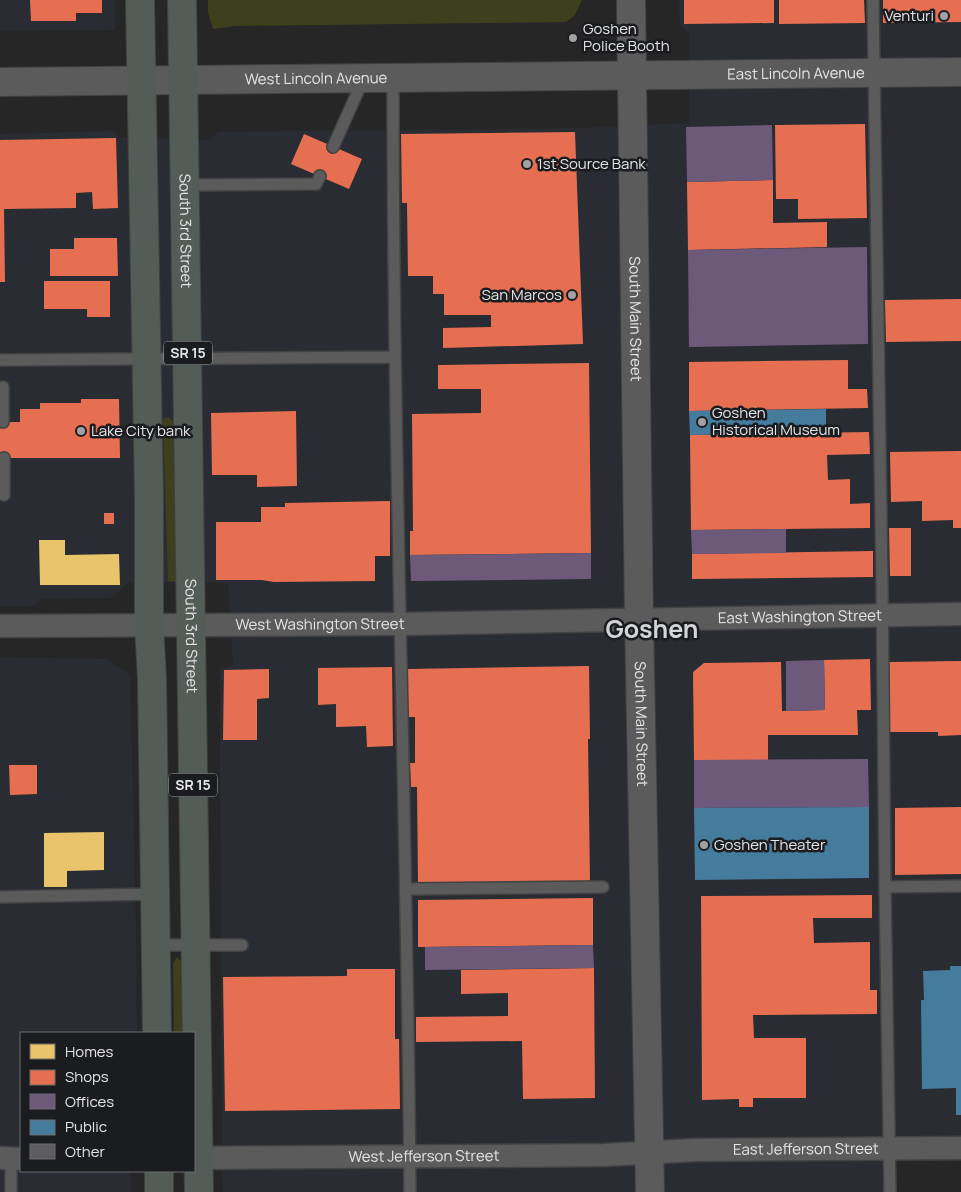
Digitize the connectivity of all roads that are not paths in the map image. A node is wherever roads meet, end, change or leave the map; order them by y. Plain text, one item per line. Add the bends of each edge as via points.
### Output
1 (140, 0) edge
2 (182, 0) edge
3 (630, 0) edge
4 (873, 0) edge
5 (875, 72) junction
6 (961, 72) edge
7 (631, 76) junction
8 (363, 79) junction
9 (393, 79) junction
10 (141, 80) junction
11 (184, 80) junction
12 (0, 82) edge
13 (333, 147) dead end
14 (320, 176) dead end
15 (185, 185) junction
16 (396, 357) junction
17 (0, 360) edge
18 (146, 360) junction
19 (188, 360) junction
20 (3, 387) dead end
21 (3, 422) dead end
22 (4, 458) dead end
23 (4, 495) dead end
24 (961, 614) edge
25 (882, 616) junction
26 (639, 620) junction
27 (400, 624) junction
28 (149, 625) junction
29 (0, 626) edge
30 (192, 626) junction
31 (961, 886) edge
32 (603, 888) dead end
33 (885, 888) junction
34 (406, 889) junction
35 (155, 894) junction
36 (0, 897) edge
37 (156, 945) junction
38 (197, 945) junction
39 (242, 945) dead end
40 (157, 1032) edge
41 (890, 1148) junction
42 (961, 1148) edge
43 (649, 1152) junction
44 (410, 1157) junction
45 (198, 1158) junction
46 (11, 1159) edge
47 (159, 1172) edge
48 (11, 1192) edge
49 (159, 1192) edge
50 (199, 1192) edge
51 (410, 1192) edge
52 (650, 1192) edge
53 (890, 1192) edge

1 - 10 main road, SR 15
2 - 11 main road, SR 15
3 - 7 street, South Main Street
4 - 5 lane
5 - 6 street, East Lincoln Avenue
5 - 7 street, East Lincoln Avenue
5 - 25 lane
7 - 9 street, West Lincoln Avenue
7 - 26 street, South Main Street
8 - 9 street, West Lincoln Avenue
8 - 11 street, West Lincoln Avenue
8 - 13 lane
9 - 16 lane
10 - 11 street, West Lincoln Avenue
10 - 12 street, West Lincoln Avenue
10 - 18 main road, SR 15
11 - 15 main road, South 3rd Street / SR 15
14 - 15 lane via 316,184
15 - 19 main road, South 3rd Street / SR 15
16 - 19 lane
16 - 27 lane
17 - 18 lane
18 - 19 lane
18 - 28 main road, SR 15
19 - 30 main road, South 3rd Street / SR 15
20 - 21 lane
22 - 23 lane
24 - 25 street, East Washington Street
25 - 26 street, East Washington Street
25 - 33 lane
26 - 27 street, West Washington Street
26 - 43 street, South Main Street
27 - 30 street, West Washington Street
27 - 34 lane
28 - 29 street, West Washington Street
28 - 30 street, West Washington Street
28 - 35 main road, SR 15
30 - 38 main road, South 3rd Street / SR 15
31 - 33 lane
32 - 34 lane
33 - 41 lane
34 - 44 lane
35 - 36 lane
35 - 37 main road, SR 15
37 - 38 lane
37 - 40 main road, SR 15
38 - 39 lane
38 - 45 main road, South 3rd Street / SR 15
41 - 42 street, East Jefferson Street
41 - 43 street, East Jefferson Street
41 - 53 lane
43 - 44 street, West Jefferson Street
43 - 52 street, South Main Street
44 - 45 street, West Jefferson Street
44 - 51 lane
45 - 50 main road, South 3rd Street / SR 15
46 - 48 lane
47 - 49 main road

